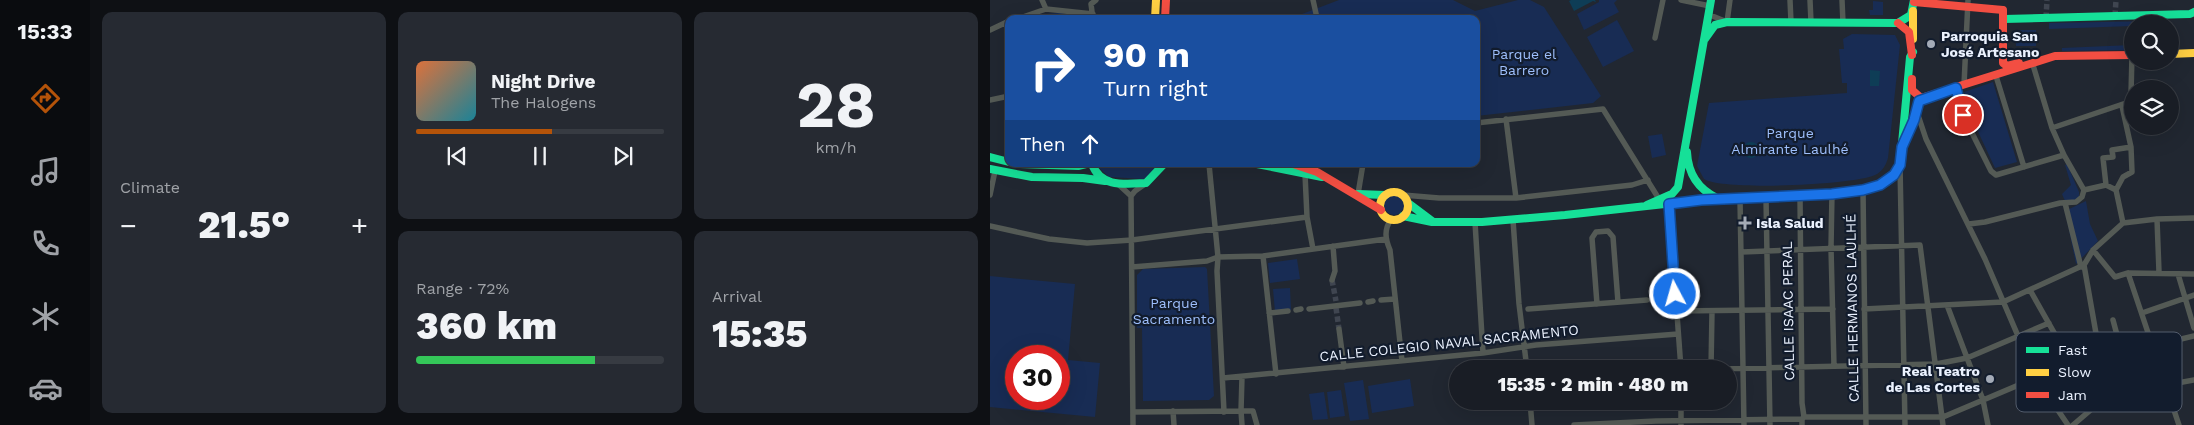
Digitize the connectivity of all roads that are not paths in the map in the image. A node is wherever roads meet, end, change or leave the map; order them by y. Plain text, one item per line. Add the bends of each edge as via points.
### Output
1 (1042, 0) edge
2 (1156, 0) edge
3 (1166, 0) edge
4 (1313, 0) edge
5 (1663, 0) edge
6 (1681, 0) edge
7 (1730, 0) edge
8 (1790, 0) edge
9 (1810, 0) edge
10 (1842, 0) edge
11 (1094, 2) edge
12 (1967, 3) edge
13 (1710, 4) edge
14 (1914, 4) edge
15 (1046, 9) junction
16 (2194, 12) edge
17 (1029, 15) edge
18 (1086, 15) edge
19 (1093, 15) edge
20 (1155, 15) edge
21 (1165, 15) edge
22 (1316, 15) edge
23 (2004, 19) junction
24 (1726, 22) junction
25 (1791, 22) junction
26 (1811, 22) junction
27 (1843, 22) junction
28 (1005, 23) edge
29 (1898, 23) junction
30 (990, 30) edge
31 (1655, 38) dead end
32 (1704, 39) junction
33 (1912, 43) junction
34 (1912, 52) junction
35 (2194, 53) edge
36 (2179, 54) edge
37 (2124, 55) edge
38 (2002, 60) junction
39 (2018, 63) dead end
40 (2033, 64) junction
41 (2132, 70) edge
42 (1998, 75) junction
43 (1961, 83) junction
44 (1005, 97) edge
45 (1922, 98) junction
46 (990, 100) edge
47 (2122, 106) junction
48 (1915, 114) junction
49 (1506, 119) junction
50 (1480, 122) edge
51 (2052, 128) junction
52 (1907, 133) junction
53 (1925, 133) junction
54 (1687, 140) junction
55 (1902, 147) junction
56 (2131, 147) junction
57 (2064, 155) junction
58 (990, 157) edge
59 (1005, 161) edge
60 (1900, 165) junction
61 (1093, 167) edge
62 (1159, 167) edge
63 (1161, 167) edge
64 (1209, 167) edge
65 (1271, 167) edge
66 (1302, 167) edge
67 (1362, 167) edge
68 (2024, 167) junction
69 (993, 170) edge
70 (1157, 172) junction
71 (1305, 174) junction
72 (1322, 177) junction
73 (1648, 180) junction
74 (1105, 181) junction
75 (1146, 183) junction
76 (1118, 184) junction
77 (2106, 185) junction
78 (1863, 190) junction
79 (2084, 190) junction
80 (2116, 190) junction
81 (1358, 194) junction
82 (1832, 194) junction
83 (990, 195) edge
84 (1385, 195) junction
85 (1403, 195) junction
86 (1131, 196) junction
87 (1800, 196) junction
88 (1516, 198) junction
89 (1766, 198) junction
90 (1659, 199) junction
91 (1724, 200) junction
92 (1740, 200) junction
93 (1408, 203) junction
94 (2066, 203) junction
95 (1669, 204) junction
96 (1647, 205) junction
97 (1381, 210) junction
98 (1403, 216) junction
99 (1307, 217) junction
100 (2194, 218) edge
101 (1390, 219) junction
102 (2157, 219) junction
103 (1513, 220) junction
104 (1432, 221) junction
105 (1475, 222) junction
106 (2123, 223) junction
107 (1969, 224) junction
108 (990, 226) edge
109 (1217, 229) junction
110 (1386, 239) junction
111 (1132, 240) junction
112 (1332, 246) junction
113 (1902, 246) junction
114 (1863, 247) junction
115 (1831, 248) junction
116 (1313, 249) junction
117 (1766, 250) junction
118 (1800, 250) junction
119 (2093, 250) junction
120 (1742, 252) junction
121 (1263, 256) junction
122 (1218, 257) junction
123 (2082, 266) junction
124 (1132, 267) junction
125 (2159, 272) junction
126 (2128, 273) junction
127 (2178, 274) junction
128 (2194, 274) edge
129 (1333, 279) tunnel mouth
130 (2030, 290) junction
131 (2194, 295) edge
132 (2185, 298) junction
133 (1381, 300) dead end
134 (1395, 300) junction
135 (1647, 300) dead end
136 (1360, 302) dead end
137 (1618, 302) junction
138 (2003, 302) junction
139 (1597, 304) junction
140 (1947, 305) junction
141 (1928, 307) junction
142 (1528, 308) dead end
143 (1833, 308) junction
144 (1864, 308) junction
145 (1903, 308) junction
146 (1309, 309) dead end
147 (1743, 310) junction
148 (1768, 310) junction
149 (1801, 310) junction
150 (1288, 311) dead end
151 (1677, 311) junction
152 (1712, 311) junction
153 (1270, 313) junction
154 (2142, 313) junction
155 (2113, 320) dead end
156 (2048, 323) junction
157 (2194, 328) edge
158 (1339, 330) tunnel mouth
159 (2016, 332) edge
160 (2027, 332) edge
161 (2053, 332) edge
162 (2095, 332) edge
163 (2116, 332) edge
164 (2148, 332) edge
165 (1678, 334) junction
166 (2016, 337) edge
167 (1524, 347) junction
168 (1483, 353) junction
169 (1967, 358) junction
170 (1526, 360) edge
171 (1680, 360) edge
172 (1711, 360) edge
173 (1402, 361) junction
174 (1936, 364) junction
175 (1834, 366) junction
176 (1867, 366) junction
177 (1904, 366) junction
178 (1344, 367) junction
179 (1737, 368) edge
180 (1744, 368) junction
181 (1768, 368) junction
182 (1802, 368) junction
183 (1276, 374) junction
184 (1242, 377) junction
185 (1223, 378) junction
186 (2016, 386) edge
187 (1984, 400) junction
188 (1531, 410) edge
189 (1681, 410) edge
190 (1241, 411) junction
191 (1133, 412) junction
192 (1173, 412) junction
193 (1224, 412) junction
194 (2059, 412) edge
195 (2087, 412) edge
196 (2174, 412) edge
197 (1905, 417) junction
198 (1943, 417) junction
199 (1866, 418) junction
200 (1802, 421) edge
201 (1770, 422) edge
202 (1656, 423) edge
203 (1680, 423) edge
204 (1744, 423) edge
205 (1133, 425) edge
206 (1174, 425) edge
207 (1242, 425) edge
208 (1257, 425) edge
209 (1532, 425) edge
210 (1574, 425) edge
211 (1866, 425) edge
212 (1905, 425) edge
213 (1943, 425) edge
214 (1988, 425) edge
215 (2068, 425) edge
216 (2073, 425) edge
217 (2179, 425) edge

1 - 15 street
2 - 20 street
3 - 21 street
4 - 22 street
5 - 31 street
6 - 13 street
7 - 24 street
8 - 25 street
9 - 26 street
10 - 27 street
11 - 19 street
12 - 14 street
12 - 23 street via 2003,10
12 - 43 street
13 - 24 street via 1712,18
13 - 32 street
14 - 29 street via 1907,19
14 - 33 street
15 - 17 street
15 - 18 street
16 - 23 street
23 - 38 street
24 - 25 street
24 - 32 street via 1715,25
25 - 26 street
26 - 27 street
27 - 29 street
28 - 30 street
29 - 33 street via 1909,32
32 - 54 street
33 - 34 street
34 - 45 street via 1912,86 1914,93
34 - 55 street
35 - 36 street
37 - 40 street via 2055,56
38 - 39 street via 2007,66
38 - 42 street
40 - 42 street
40 - 51 street
41 - 47 street via 2131,98
42 - 43 street
42 - 68 street
43 - 45 street
43 - 68 street via 1963,115 1991,171 1996,174
44 - 46 street
45 - 48 street
47 - 51 street
47 - 56 street
48 - 52 street
48 - 53 street via 1920,118
49 - 50 street
49 - 73 street via 1603,109
49 - 88 street
51 - 57 street
52 - 53 street via 1917,128
52 - 55 street
53 - 107 street
54 - 90 street via 1677,190
54 - 91 street via 1687,159 1696,182 1705,192
55 - 60 street
56 - 77 street via 2112,150 2113,157 2103,158
56 - 80 street via 2132,172 2123,177
57 - 68 street
57 - 79 street
58 - 59 street
60 - 78 street via 1887,182
60 - 113 street
61 - 74 street
62 - 70 street
63 - 70 street
64 - 109 street
65 - 71 street
66 - 72 street
67 - 81 street
69 - 74 street via 1032,177
69 - 83 street
70 - 75 street
71 - 72 street
71 - 99 street
72 - 81 street
73 - 88 street via 1632,185
73 - 90 street
74 - 76 street
75 - 76 street
75 - 86 street
76 - 86 street
77 - 79 street
77 - 80 street
78 - 82 street
78 - 114 street, CALLE HERMANOS LAULHÉ
79 - 94 street via 2080,200
80 - 106 street
81 - 84 street
81 - 97 street
82 - 87 street
82 - 115 street
84 - 85 street via 1396,192
84 - 97 street
85 - 88 street
85 - 93 street
86 - 111 street
87 - 89 street
87 - 118 street, CALLE ISAAC PERAL
89 - 92 street
89 - 117 street
90 - 96 street
91 - 92 street
91 - 95 street
92 - 120 street
93 - 98 street
93 - 104 street
94 - 107 street
94 - 123 street
95 - 96 street
95 - 151 street
96 - 103 street
97 - 101 street
98 - 101 street
98 - 104 street via 1426,223
99 - 109 street
99 - 116 street
100 - 102 street
101 - 110 street
102 - 106 street
102 - 125 street
103 - 105 street
103 - 167 street
104 - 105 street
105 - 168 street
106 - 119 street
107 - 138 street
108 - 111 street via 1075,242
109 - 111 street
109 - 122 street
110 - 112 street
110 - 134 street
111 - 124 street
112 - 116 street
112 - 129 street
113 - 114 street
113 - 141 street via 1920,245
113 - 145 street
114 - 115 street
114 - 144 street, CALLE HERMANOS LAULHÉ
115 - 118 street
115 - 143 street
116 - 121 street
117 - 118 street
117 - 120 street
117 - 148 street
118 - 149 street, CALLE ISAAC PERAL
119 - 123 street
119 - 126 street via 2115,277
120 - 147 street
121 - 122 street
121 - 153 street
122 - 124 street via 1207,261
122 - 185 street
123 - 130 street
123 - 162 street
124 - 191 street
125 - 126 street
125 - 127 street
126 - 154 street
127 - 128 street
127 - 132 street
130 - 138 street
130 - 156 street
131 - 132 street
132 - 154 street
132 - 157 street
133 - 134 street
134 - 173 street
135 - 137 street
136 - 146 street
137 - 139 street
137 - 139 street via 1613,237 1608,231 1596,232 1592,238
138 - 140 street
138 - 159 street
139 - 142 street
140 - 141 street
140 - 169 street
141 - 145 street
141 - 174 street
143 - 149 street
143 - 175 street
144 - 145 street
144 - 176 street, CALLE HERMANOS LAULHÉ
145 - 177 street
147 - 148 street
147 - 152 street
147 - 180 street
148 - 149 street
148 - 181 street
149 - 182 street, CALLE ISAAC PERAL
150 - 153 street
151 - 152 street
151 - 165 street
152 - 172 street
153 - 183 street
154 - 164 street
155 - 163 street
156 - 160 street
156 - 161 street
158 - 178 street
165 - 167 street, CALLE COLEGIO NAVAL SACRAMENTO
165 - 171 street
166 - 169 street
167 - 168 street, CALLE COLEGIO NAVAL SACRAMENTO
167 - 170 street
168 - 173 street, CALLE COLEGIO NAVAL SACRAMENTO
169 - 174 street
169 - 187 street
173 - 178 street, CALLE COLEGIO NAVAL SACRAMENTO
174 - 177 street
174 - 198 street
175 - 176 street
175 - 182 street
176 - 177 street
176 - 199 street, CALLE HERMANOS LAULHÉ
177 - 197 street
178 - 183 street, CALLE COLEGIO NAVAL SACRAMENTO
179 - 180 street
180 - 181 street
180 - 204 street
181 - 182 street
181 - 201 street
182 - 200 street, CALLE ISAAC PERAL
183 - 184 street, CALLE COLEGIO NAVAL SACRAMENTO
184 - 185 street, CALLE COLEGIO NAVAL SACRAMENTO
184 - 190 street
185 - 193 street
186 - 187 street
187 - 198 street
187 - 214 street
188 - 209 street
189 - 203 street
190 - 193 street
190 - 207 street
190 - 208 street via 1254,411
191 - 192 street
191 - 205 street
192 - 193 street
192 - 206 street
194 - 215 street
195 - 216 street
196 - 217 street
197 - 198 street
197 - 199 street
197 - 212 street
198 - 213 street
199 - 200 street
199 - 211 street, CALLE HERMANOS LAULHÉ
200 - 201 street
201 - 204 street
202 - 203 street
202 - 210 street
203 - 204 street

